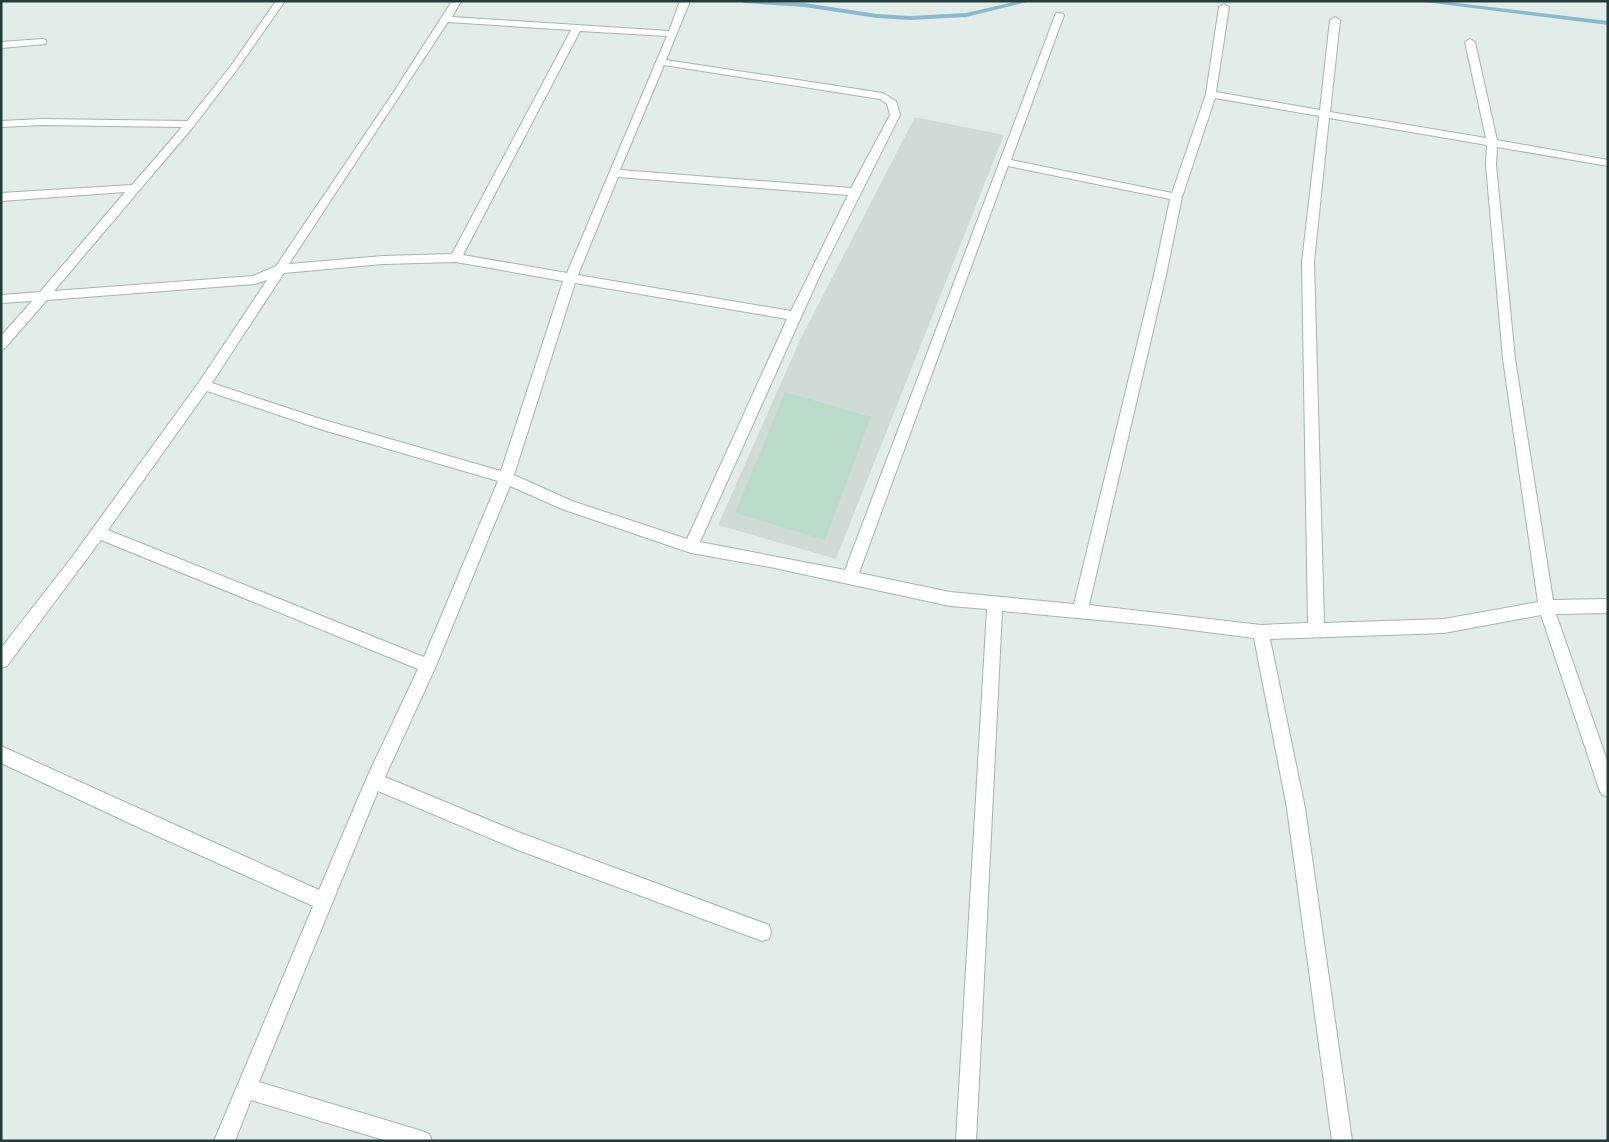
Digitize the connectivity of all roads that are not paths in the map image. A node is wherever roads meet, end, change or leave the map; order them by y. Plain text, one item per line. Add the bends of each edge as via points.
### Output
1 (281, 1) edge
2 (457, 1) edge
3 (685, 1) edge
4 (1224, 6) dead end
5 (1059, 15) dead end
6 (445, 19) junction
7 (1335, 20) dead end
8 (577, 27) junction
9 (673, 34) junction
10 (43, 42) dead end
11 (1470, 42) dead end
12 (1, 45) edge
13 (662, 62) junction
14 (1211, 94) junction
15 (1324, 115) junction
16 (1, 124) edge
17 (190, 124) junction
18 (1492, 143) junction
19 (1004, 162) junction
20 (1608, 163) edge
21 (614, 173) junction
22 (138, 188) junction
23 (853, 192) junction
24 (1, 197) edge
25 (1176, 197) junction
26 (456, 258) junction
27 (280, 269) junction
28 (570, 279) junction
29 (44, 295) junction
30 (1, 299) edge
31 (794, 316) junction
32 (1, 345) edge
33 (204, 385) junction
34 (506, 478) junction
35 (98, 532) junction
36 (691, 547) junction
37 (850, 577) junction
38 (995, 602) junction
39 (1608, 606) edge
40 (1546, 607) junction
41 (1080, 611) junction
42 (1316, 630) junction
43 (1261, 632) junction
44 (1, 661) edge
45 (428, 666) junction
46 (1, 754) edge
47 (374, 780) junction
48 (1608, 789) edge
49 (323, 901) junction
50 (762, 932) dead end
51 (246, 1088) junction
52 (224, 1141) edge
53 (422, 1141) edge
54 (966, 1141) edge
55 (1342, 1141) edge

1 - 17 street
2 - 6 street
3 - 9 street
4 - 14 street
5 - 19 street
6 - 8 street
6 - 27 street
7 - 15 street
8 - 9 street
8 - 26 street
9 - 13 street
10 - 12 street
11 - 18 street
13 - 21 street
13 - 23 street via 883,96 892,103 895,115
14 - 15 street
14 - 25 street
15 - 18 street
15 - 42 street via 1308,262
16 - 17 street
17 - 22 street
18 - 20 street
18 - 40 street via 1491,166 1509,359
19 - 25 street
19 - 37 street
21 - 23 street
21 - 28 street
22 - 24 street
22 - 29 street
23 - 31 street
25 - 41 street
26 - 27 street
26 - 28 street
27 - 29 street via 256,280
27 - 33 street
28 - 31 street
28 - 34 street
29 - 30 street
29 - 32 street
31 - 36 street
33 - 34 street via 323,425
33 - 35 street
34 - 36 street via 567,505
34 - 45 street
35 - 44 street
35 - 45 street
36 - 37 street
37 - 38 street via 950,599
38 - 41 street
38 - 54 street
39 - 40 street
40 - 42 street via 1444,626
40 - 48 street
41 - 43 street
42 - 43 street
43 - 55 street via 1296,808
45 - 47 street
46 - 49 street
47 - 49 street
47 - 50 street via 518,842
49 - 51 street
51 - 52 street
51 - 53 street

